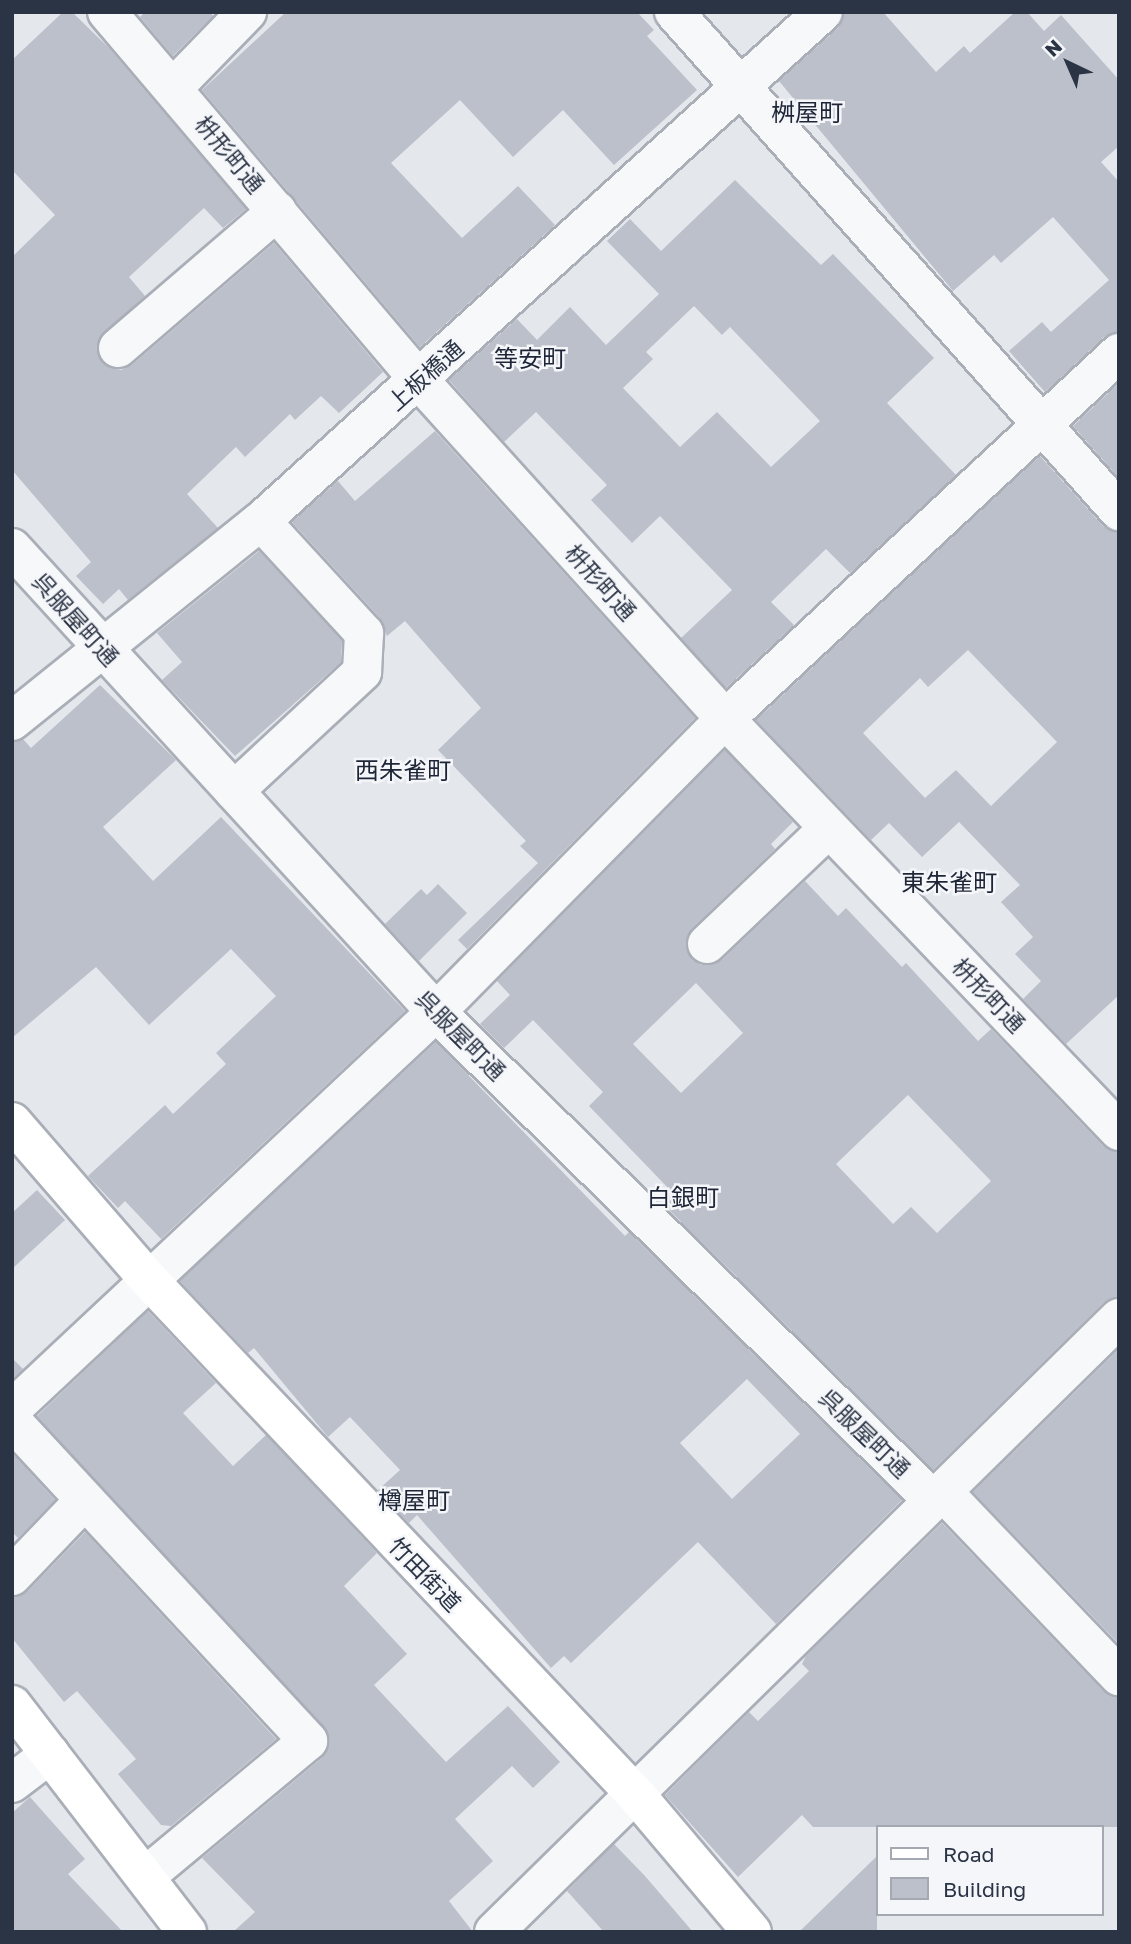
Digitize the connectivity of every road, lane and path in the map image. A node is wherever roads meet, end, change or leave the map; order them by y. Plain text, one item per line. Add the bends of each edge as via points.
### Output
1 (107, 12) edge
2 (247, 12) edge
3 (674, 12) edge
4 (823, 12) edge
5 (174, 87) junction
6 (741, 89) junction
7 (278, 211) junction
8 (118, 348) dead end
9 (1119, 353) edge
10 (419, 380) junction
11 (1043, 427) junction
12 (1119, 511) edge
13 (261, 521) junction
14 (12, 548) edge
15 (104, 649) junction
16 (725, 719) junction
17 (12, 721) edge
18 (234, 791) junction
19 (830, 828) junction
20 (707, 944) dead end
21 (436, 1012) junction
22 (12, 1122) edge
23 (1119, 1131) edge
24 (149, 1280) junction
25 (1119, 1318) edge
26 (12, 1409) edge
27 (12, 1422) edge
28 (938, 1496) junction
29 (84, 1501) junction
30 (12, 1576) edge
31 (1119, 1676) edge
32 (12, 1705) edge
33 (50, 1754) junction
34 (12, 1783) edge
35 (637, 1796) junction
36 (145, 1877) junction
37 (187, 1932) edge
38 (494, 1932) edge
39 (752, 1932) edge

1 - 5 street, 枡形町通
2 - 5 street
3 - 6 street
4 - 6 street, 上板橋通
5 - 7 street, 枡形町通
6 - 10 street, 上板橋通
6 - 11 street
7 - 8 street
7 - 10 street, 枡形町通
9 - 11 street
10 - 13 street, 上板橋通
10 - 16 street, 枡形町通
11 - 12 street
11 - 16 street
13 - 15 street, 上板橋通
13 - 18 street via 364,634 362,672
14 - 15 street, 呉服屋町通
15 - 17 street, 上板橋通
15 - 18 street, 呉服屋町通
16 - 19 street, 枡形町通
16 - 21 street
18 - 21 street, 呉服屋町通
19 - 20 street
19 - 23 street, 枡形町通
21 - 24 street
21 - 28 street, 呉服屋町通
22 - 24 main road, 竹田街道
24 - 26 street
24 - 35 main road, 竹田街道
25 - 28 street
27 - 29 street
28 - 31 street, 呉服屋町通
28 - 35 street
29 - 30 street
29 - 36 street via 308,1741
32 - 33 main road
33 - 34 street
33 - 36 main road
35 - 38 street
35 - 39 main road, 竹田街道
36 - 37 main road

